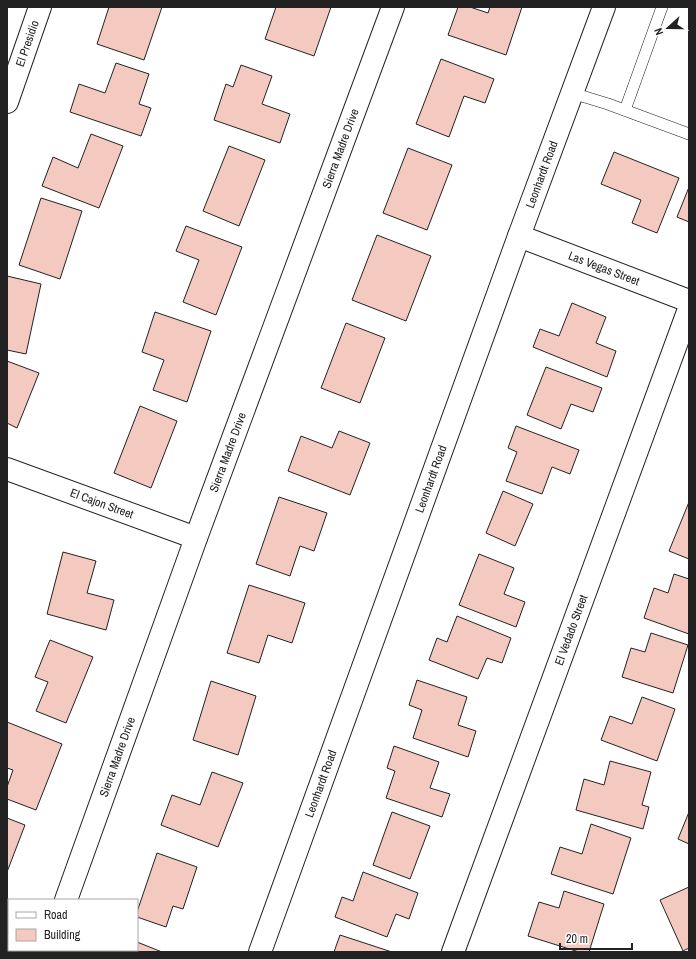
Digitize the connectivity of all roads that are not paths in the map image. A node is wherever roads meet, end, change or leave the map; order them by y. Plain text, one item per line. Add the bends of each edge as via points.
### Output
1 (40, 7) edge
2 (393, 7) edge
3 (604, 7) edge
4 (662, 7) edge
5 (572, 93) junction
6 (7, 102) edge
7 (625, 110) junction
8 (689, 134) edge
9 (519, 236) junction
10 (689, 301) edge
11 (689, 309) edge
12 (7, 469) edge
13 (196, 538) junction
14 (66, 899) edge
15 (260, 952) edge
16 (453, 952) edge

1 - 6 street, El Presidio
2 - 13 street, Sierra Madre Drive
3 - 5 street, Leonhardt Road
4 - 7 lane
5 - 7 lane
5 - 9 street, Leonhardt Road
7 - 8 lane
9 - 10 street, Las Vegas Street
9 - 15 street, Leonhardt Road
11 - 16 street, El Vedado Street
12 - 13 street, El Cajon Street
13 - 14 street, Sierra Madre Drive

